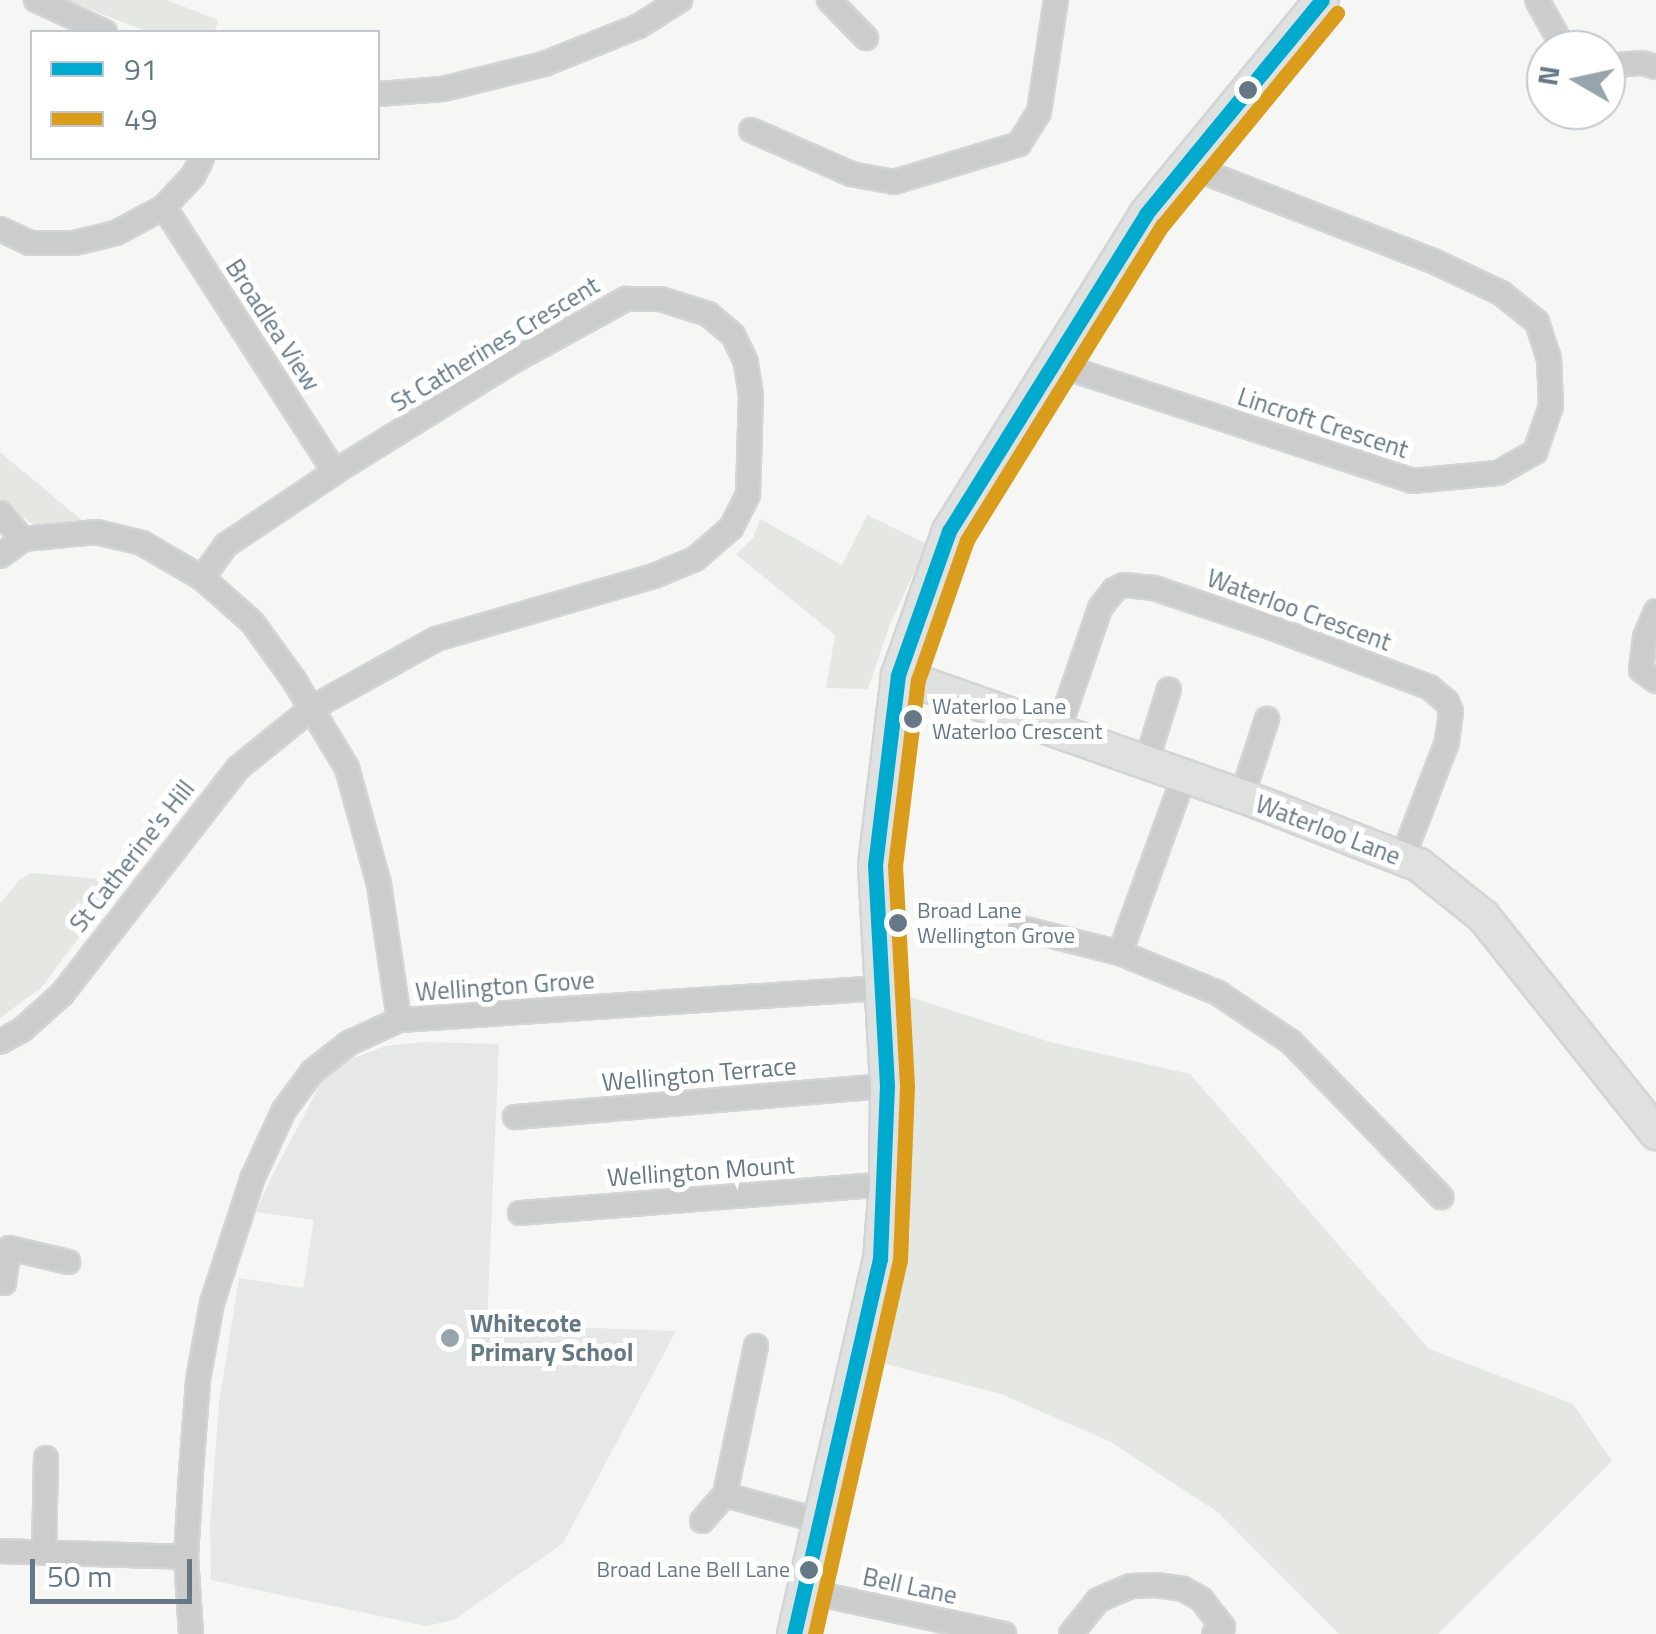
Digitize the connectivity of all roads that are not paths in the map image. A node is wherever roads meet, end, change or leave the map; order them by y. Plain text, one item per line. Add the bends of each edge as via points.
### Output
1 (36, 0) edge
2 (680, 0) edge
3 (829, 0) edge
4 (1056, 0) edge
5 (1322, 0) edge
6 (1537, 0) edge
7 (101, 30) edge
8 (1554, 30) edge
9 (866, 38) dead end
10 (1626, 64) edge
11 (1656, 67) edge
12 (380, 94) edge
13 (751, 130) dead end
14 (201, 160) edge
15 (1185, 165) junction
16 (164, 208) junction
17 (0, 228) edge
18 (1054, 364) junction
19 (335, 472) junction
20 (0, 512) edge
21 (23, 539) junction
22 (0, 556) edge
23 (202, 578) junction
24 (1656, 611) edge
25 (898, 676) junction
26 (1656, 681) edge
27 (1169, 689) dead end
28 (312, 708) junction
29 (1267, 719) dead end
30 (1058, 731) junction
31 (1146, 762) junction
32 (1184, 776) junction
33 (1242, 796) junction
34 (1402, 858) junction
35 (1021, 928) dead end
36 (1120, 953) junction
37 (882, 988) junction
38 (399, 1020) junction
39 (0, 1042) edge
40 (887, 1086) junction
41 (516, 1116) dead end
42 (1653, 1122) edge
43 (886, 1184) junction
44 (1441, 1197) dead end
45 (520, 1213) dead end
46 (68, 1262) dead end
47 (0, 1283) edge
48 (756, 1346) dead end
49 (46, 1458) dead end
50 (725, 1494) junction
51 (702, 1521) dead end
52 (820, 1522) junction
53 (0, 1551) edge
54 (44, 1553) junction
55 (186, 1558) junction
56 (804, 1591) junction
57 (191, 1634) edge
58 (794, 1634) edge
59 (1004, 1634) edge
60 (1071, 1634) edge
61 (1214, 1634) edge

1 - 7 street
2 - 12 street via 639,26 544,64 443,88
3 - 9 street
4 - 13 street via 1039,112 1019,144 894,182 851,174
5 - 15 street
6 - 8 street
10 - 11 street
14 - 16 street
15 - 18 street via 1146,214
15 - 18 street, Lincroft Crescent via 1433,262 1501,294 1537,322 1549,359 1551,406 1534,452 1498,473 1412,481
16 - 17 street via 116,233 74,243 30,243
16 - 19 street, Broadlea View
18 - 25 street via 949,531
19 - 23 street, St Catherines Crescent via 226,546
19 - 28 street, St Catherines Crescent via 626,299 660,299 708,314 734,335 746,362 748,494 732,528 694,560 436,638
20 - 21 street
21 - 22 street
21 - 23 street via 97,532 142,543
23 - 28 street via 252,622
24 - 26 street via 1640,670
25 - 30 street, Waterloo Lane
25 - 37 street via 875,866
27 - 31 street
28 - 38 street via 347,768 379,884
28 - 39 street, St Catherine's Hill via 238,768 62,994
29 - 33 street
30 - 31 street, Waterloo Lane
30 - 34 street, Waterloo Crescent via 1100,608 1124,585 1154,588 1270,627 1429,688 1447,702 1447,742
31 - 32 street, Waterloo Lane
32 - 33 street, Waterloo Lane
32 - 36 street
33 - 34 street, Waterloo Lane
34 - 42 street, Waterloo Lane via 1483,916
35 - 36 street
36 - 44 street via 1218,992 1291,1042
37 - 38 street, Wellington Grove
37 - 40 street
38 - 55 street, Wellington Grove via 349,1043 312,1072 284,1110 253,1177 212,1303 199,1374
40 - 41 street, Wellington Terrace
40 - 43 street
43 - 45 street, Wellington Mount
43 - 52 street via 880,1259
46 - 47 street via 9,1248
48 - 50 street
49 - 54 street
50 - 51 street
50 - 52 street
52 - 56 street
53 - 54 street
54 - 55 street
55 - 57 street, Wellington Grove
56 - 58 street
56 - 59 street, Bell Lane
60 - 61 street via 1098,1600 1131,1586 1156,1585 1202,1600 1223,1627

